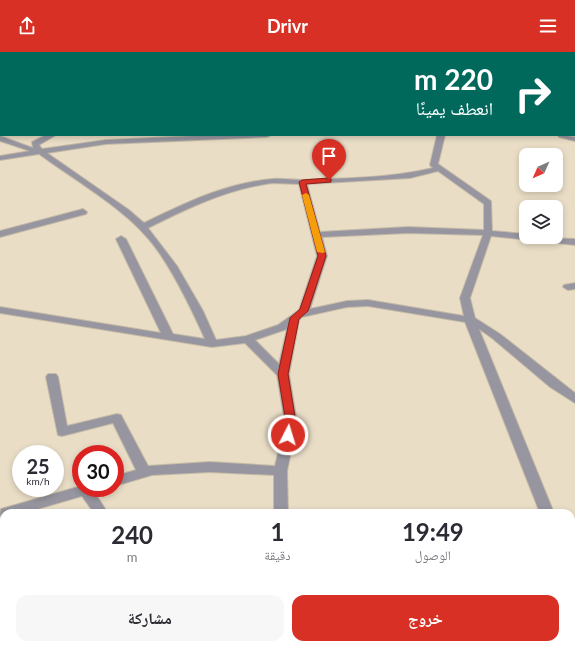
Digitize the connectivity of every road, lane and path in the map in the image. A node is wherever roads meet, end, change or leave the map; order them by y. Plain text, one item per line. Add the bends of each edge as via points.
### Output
1 (50, 136) edge
2 (228, 136) edge
3 (441, 136) edge
4 (565, 136) edge
5 (0, 138) edge
6 (575, 139) edge
7 (39, 151) junction
8 (0, 158) edge
9 (438, 169) junction
10 (302, 182) junction
11 (84, 212) dead end
12 (143, 227) junction
13 (488, 233) junction
14 (0, 234) edge
15 (316, 235) junction
16 (121, 239) dead end
17 (575, 242) edge
18 (0, 310) edge
19 (296, 316) junction
20 (471, 320) junction
21 (169, 337) junction
22 (248, 339) junction
23 (212, 344) junction
24 (283, 374) junction
25 (52, 377) dead end
26 (575, 399) edge
27 (280, 471) junction
28 (144, 472) junction
29 (124, 478) edge
30 (72, 493) edge
31 (92, 497) edge
32 (19, 509) edge
33 (99, 509) edge
34 (280, 509) edge
35 (545, 509) edge

1 - 7 street via 35,144
2 - 7 street via 151,138
3 - 9 street via 434,165
4 - 6 street
5 - 7 street
7 - 8 street
7 - 12 street via 126,212
9 - 10 street via 410,176
9 - 13 street via 488,203
10 - 12 street via 272,181 238,188 199,200
10 - 15 street
11 - 14 street
12 - 23 street via 172,266 198,311
13 - 15 street via 408,230
13 - 17 street
13 - 20 street via 465,298
15 - 19 street via 322,256 304,311
16 - 21 street
18 - 21 street
19 - 20 street via 347,304 368,303
19 - 22 street via 282,327
19 - 24 street
20 - 26 street via 496,336
20 - 35 street
21 - 23 street
22 - 23 street
22 - 24 street
24 - 27 street via 291,423
25 - 28 street via 62,432 117,418
27 - 28 street via 210,467
27 - 34 street
28 - 29 street
30 - 32 street
31 - 33 street

